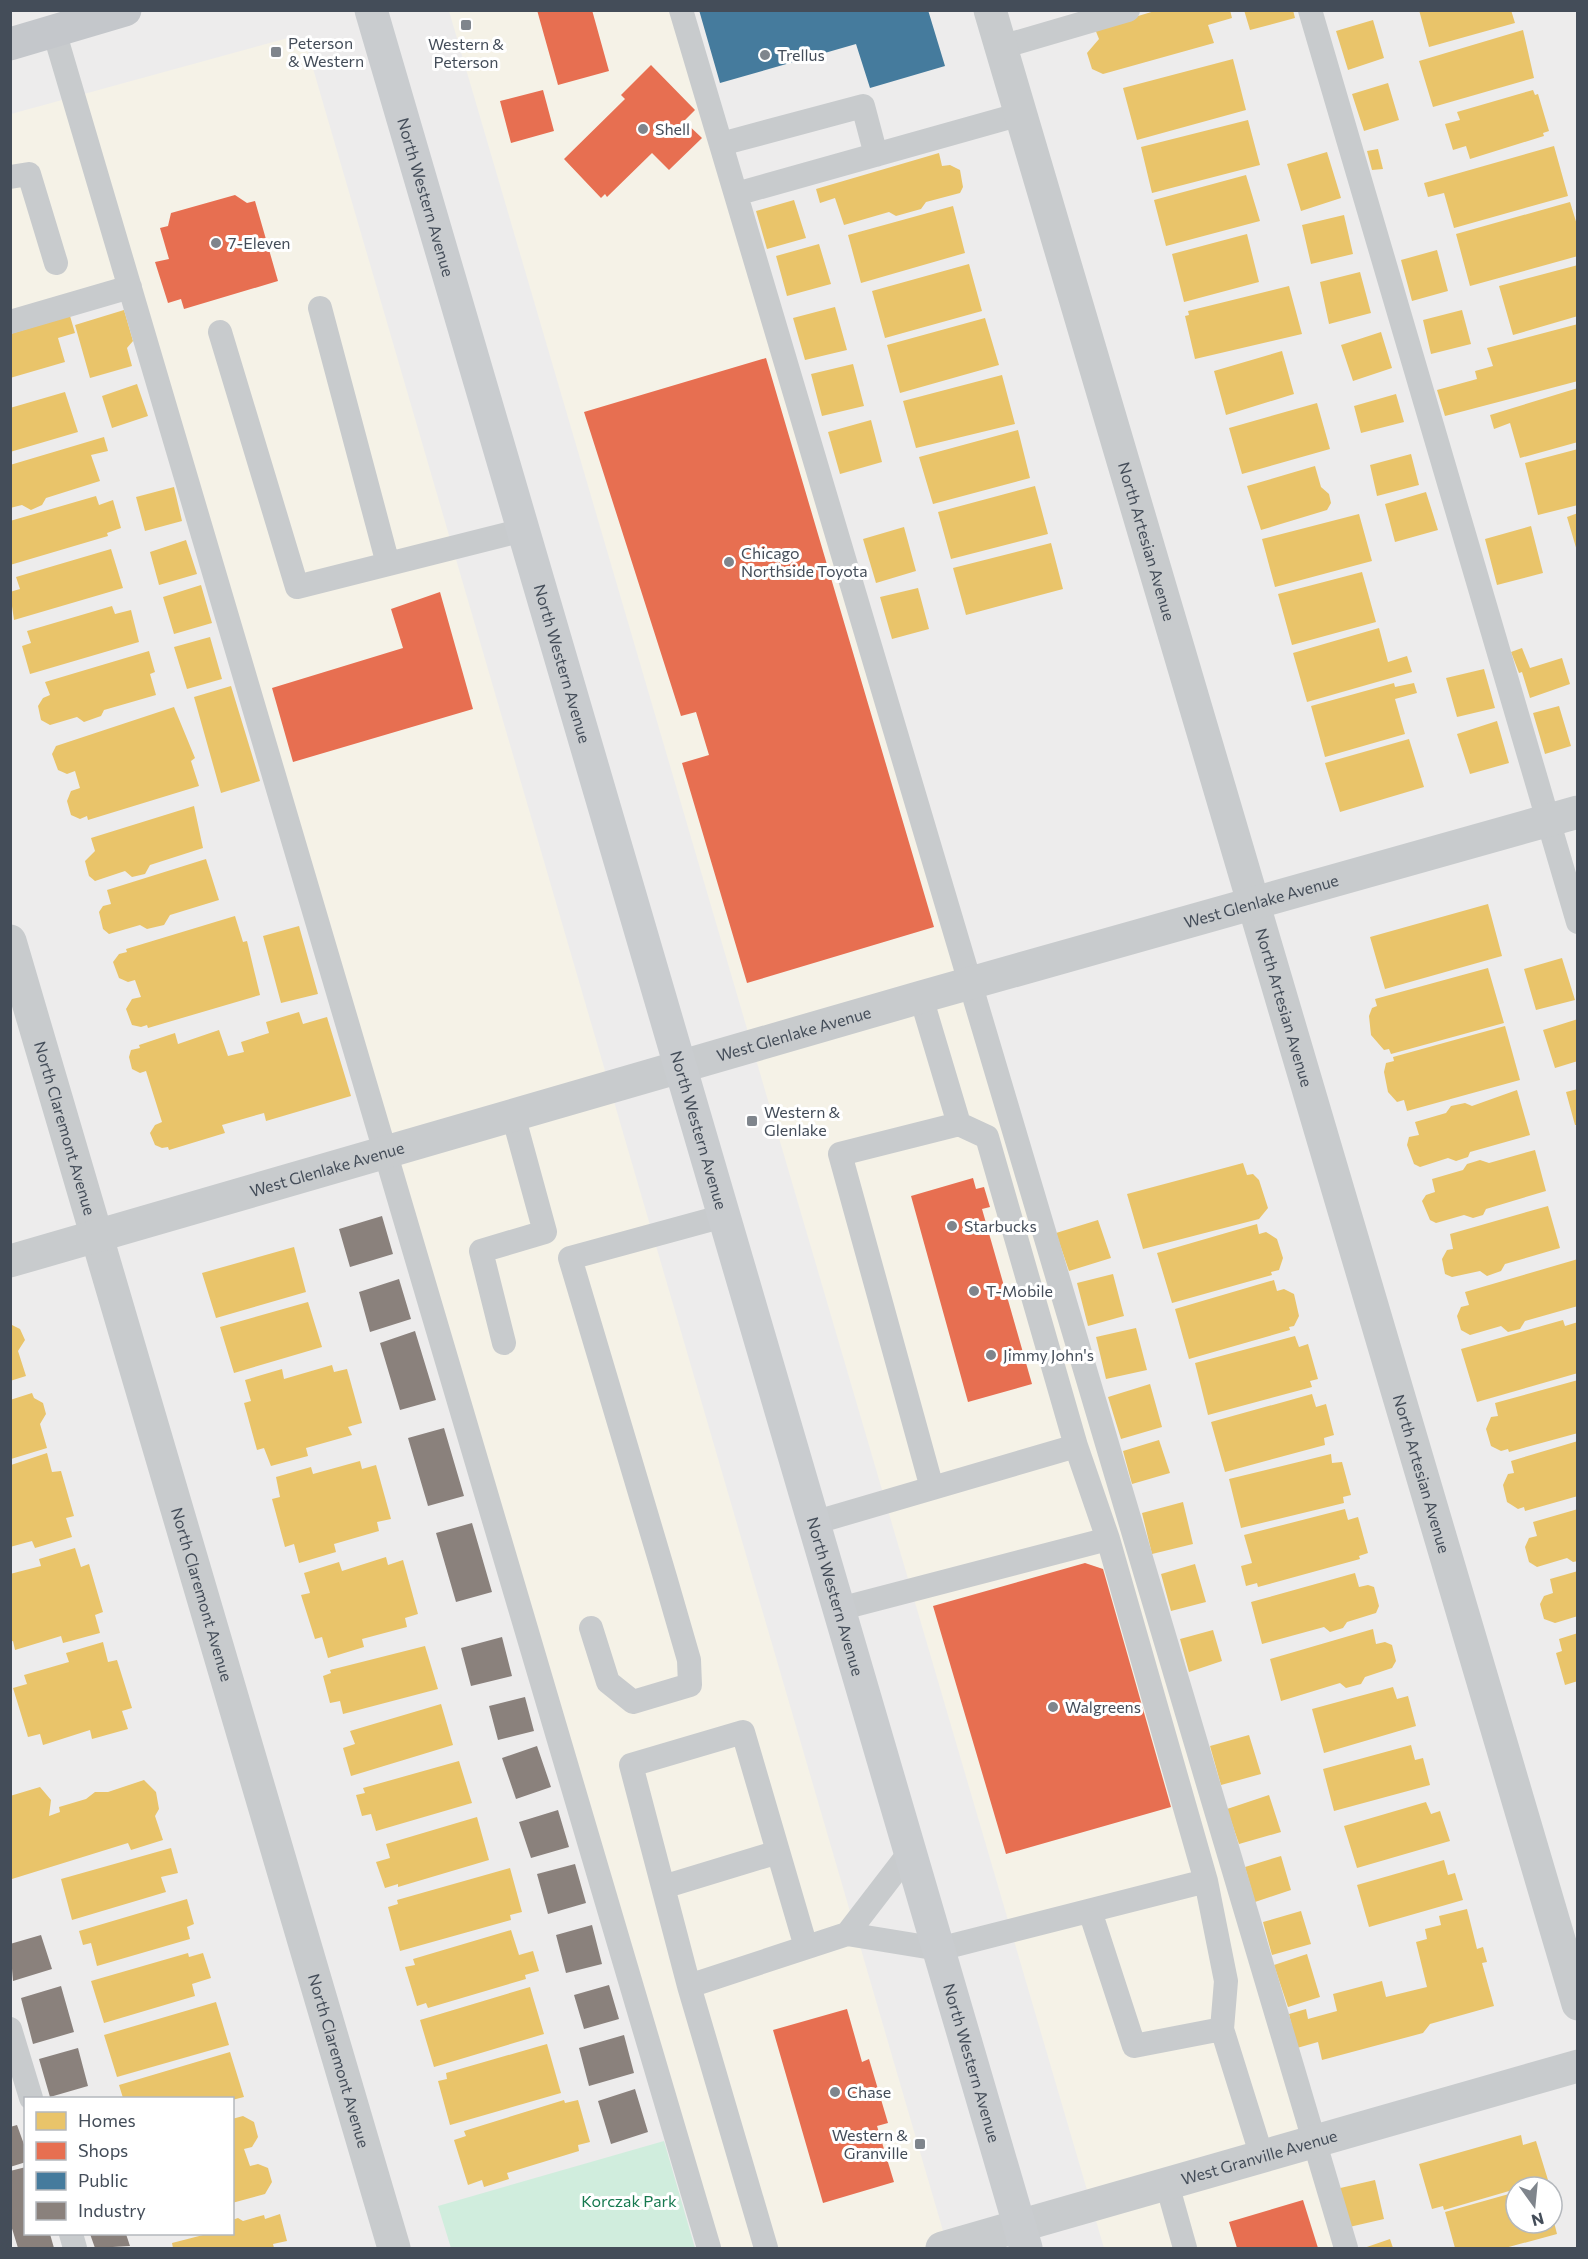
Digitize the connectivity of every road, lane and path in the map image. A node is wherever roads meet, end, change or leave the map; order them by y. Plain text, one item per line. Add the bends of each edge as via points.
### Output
1 (125, 10) edge
2 (371, 10) edge
3 (681, 10) edge
4 (990, 10) edge
5 (1128, 10) edge
6 (1310, 10) edge
7 (54, 31) junction
8 (10, 44) edge
9 (1000, 47) junction
10 (1021, 114) junction
11 (721, 144) junction
12 (876, 155) junction
13 (10, 177) edge
14 (736, 194) junction
15 (56, 263) dead end
16 (130, 287) junction
17 (320, 308) dead end
18 (10, 322) edge
19 (220, 332) dead end
20 (523, 530) junction
21 (388, 564) junction
22 (1563, 816) edge
23 (1253, 904) junction
24 (1578, 922) edge
25 (10, 941) edge
26 (970, 983) junction
27 (921, 997) junction
28 (680, 1067) junction
29 (513, 1115) junction
30 (959, 1124) junction
31 (386, 1152) junction
32 (723, 1216) junction
33 (545, 1232) junction
34 (97, 1236) junction
35 (570, 1258) junction
36 (10, 1261) edge
37 (504, 1343) dead end
38 (1076, 1446) junction
39 (932, 1488) junction
40 (813, 1523) junction
41 (1108, 1539) junction
42 (839, 1609) junction
43 (591, 1628) dead end
44 (778, 1852) junction
45 (910, 1852) junction
46 (1206, 1881) junction
47 (663, 1887) junction
48 (1090, 1911) junction
49 (847, 1934) junction
50 (806, 1947) junction
51 (939, 1949) junction
52 (689, 1986) junction
53 (1578, 2004) edge
54 (10, 2029) edge
55 (1222, 2029) junction
56 (1578, 2066) edge
57 (31, 2097) edge
58 (1314, 2141) junction
59 (1262, 2157) junction
60 (1167, 2184) junction
61 (1023, 2237) edge
62 (394, 2248) edge
63 (709, 2248) edge
64 (766, 2248) edge
65 (942, 2248) edge
66 (1185, 2248) edge
67 (1346, 2248) edge

1 - 7 main road
2 - 20 main road, North Western Avenue
3 - 11 lane
4 - 9 street, North Artesian Avenue
5 - 9 lane
6 - 22 lane
7 - 8 main road
7 - 16 lane
9 - 10 street, North Artesian Avenue
10 - 12 lane
10 - 23 street, North Artesian Avenue
11 - 12 lane via 863,106
11 - 14 lane
12 - 14 lane
13 - 15 lane via 29,174
14 - 26 lane
16 - 18 lane
16 - 31 lane
17 - 21 lane
19 - 21 lane via 297,587
20 - 21 lane
20 - 28 main road, North Western Avenue
22 - 23 street, West Glenlake Avenue
22 - 24 lane
23 - 26 street, West Glenlake Avenue
23 - 53 street, North Artesian Avenue
25 - 34 street, North Claremont Avenue
26 - 27 street, West Glenlake Avenue
26 - 58 lane
27 - 28 street, West Glenlake Avenue
27 - 30 lane
28 - 29 street, West Glenlake Avenue
28 - 32 main road, North Western Avenue
29 - 31 street, West Glenlake Avenue
29 - 33 lane
30 - 38 lane via 987,1137
30 - 39 lane via 840,1154
31 - 34 street, West Glenlake Avenue
31 - 63 lane
32 - 35 lane
32 - 40 main road, North Western Avenue
33 - 35 lane
33 - 37 lane via 481,1251
34 - 36 street, West Glenlake Avenue
34 - 62 street, North Claremont Avenue
35 - 43 lane via 689,1660 690,1685 633,1702 608,1682
38 - 39 lane
38 - 41 lane
39 - 40 lane
40 - 42 main road, North Western Avenue
41 - 42 lane
41 - 46 lane
42 - 45 main road, North Western Avenue
44 - 47 lane
44 - 47 lane via 743,1732 632,1765
44 - 50 lane
45 - 49 lane
45 - 51 main road, North Western Avenue
46 - 48 lane
46 - 55 lane via 1226,1981
47 - 52 lane
48 - 51 lane
48 - 55 lane via 1134,2046
49 - 50 lane
49 - 51 lane
50 - 52 lane
51 - 61 main road, North Western Avenue
52 - 64 lane
54 - 57 lane
55 - 59 lane
56 - 58 street, West Granville Avenue
58 - 59 street, West Granville Avenue
58 - 67 lane
59 - 60 street, West Granville Avenue
60 - 61 street, West Granville Avenue
60 - 66 lane
61 - 65 street, West Granville Avenue

